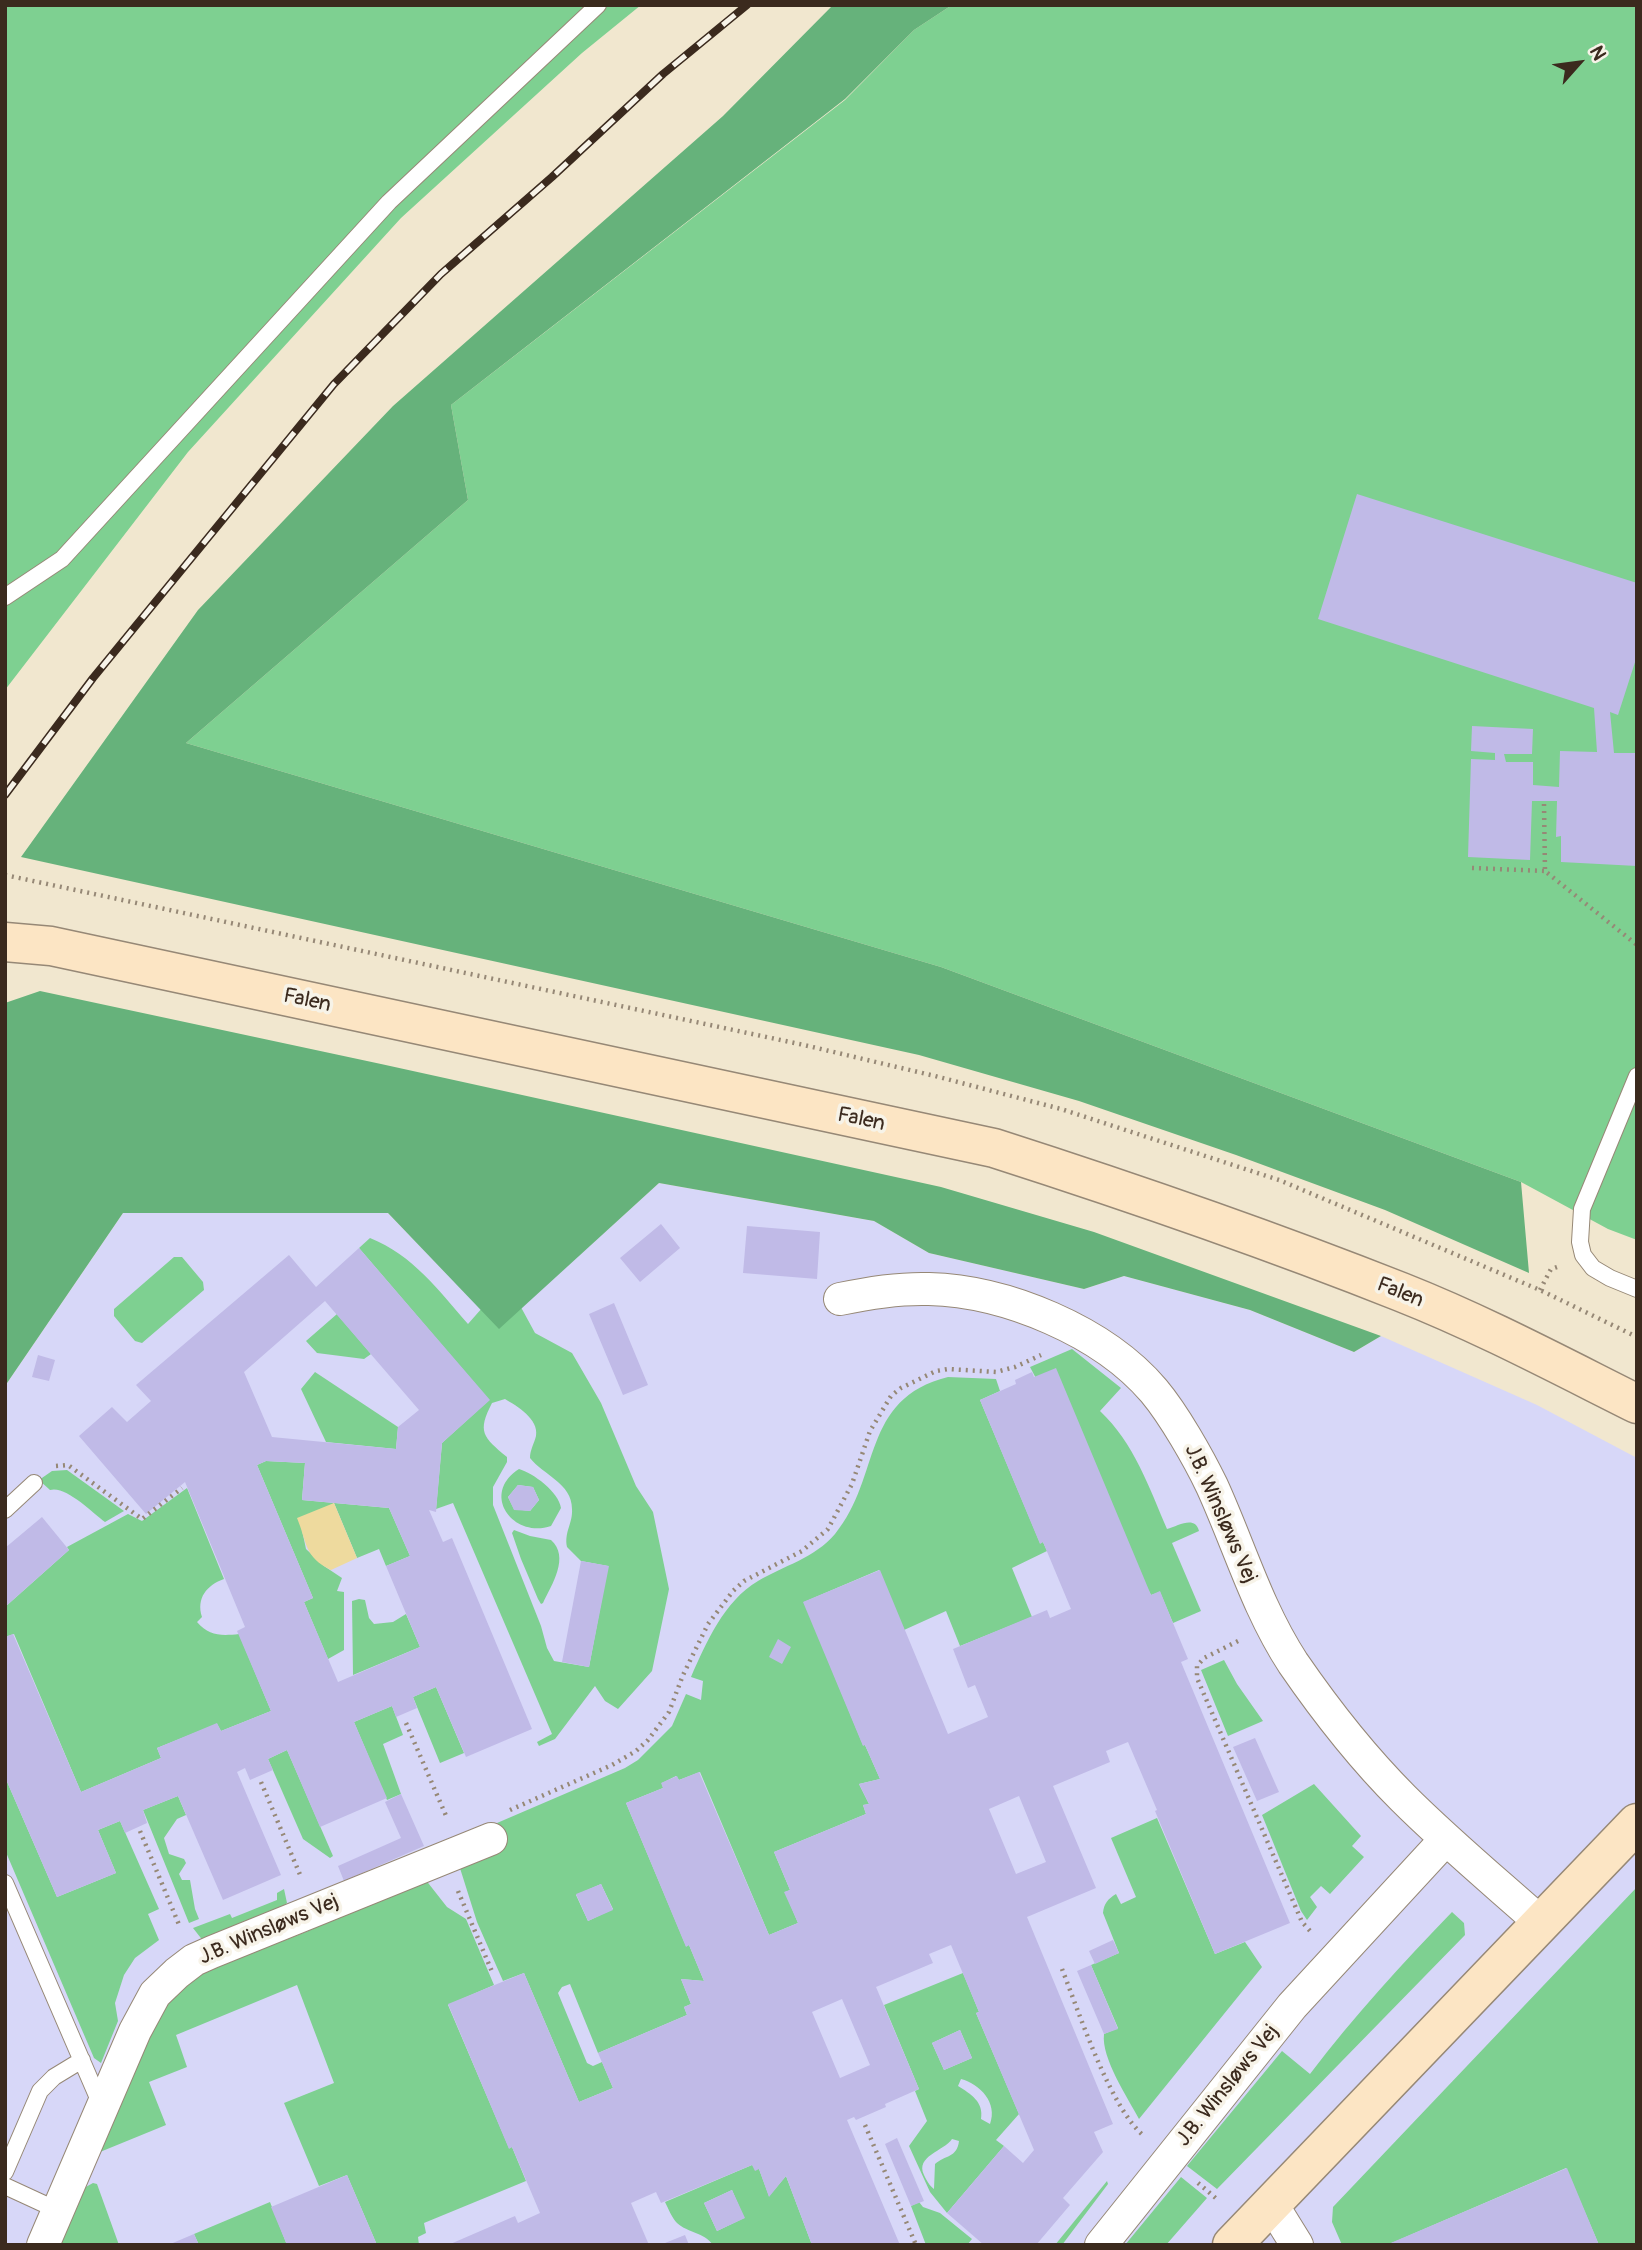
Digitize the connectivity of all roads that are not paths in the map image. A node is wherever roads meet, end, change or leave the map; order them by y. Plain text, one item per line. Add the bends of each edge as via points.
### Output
1 (598, 5) edge
2 (5, 597) edge
3 (5, 931) edge
4 (5, 942) edge
5 (51, 946) junction
6 (1637, 1076) edge
7 (1637, 1289) edge
8 (840, 1299) dead end
9 (1637, 1404) edge
10 (34, 1483) road end
11 (5, 1510) edge
12 (1637, 1823) edge
13 (491, 1839) road end
14 (1446, 1839) junction
15 (5, 1884) edge
16 (1540, 1922) junction
17 (82, 2060) junction
18 (102, 2107) junction
19 (5, 2172) edge
20 (5, 2186) edge
21 (57, 2210) junction
22 (1251, 2225) edge
23 (43, 2245) edge
24 (1101, 2245) edge
25 (1297, 2245) edge

1 - 2 lane via 389,202 62,559
3 - 5 street, Falen
4 - 5 street, Falen
5 - 9 street, Falen via 994,1148 1143,1196 1403,1293
6 - 7 lane via 1582,1209 1580,1242 1593,1268
8 - 14 street, J.B. Winsløws Vej via 927,1289 957,1291 1051,1318 1120,1360 1154,1391 1190,1445 1270,1624 1293,1663 1346,1735
10 - 11 lane
12 - 16 street
13 - 18 street, J.B. Winsløws Vej via 194,1961 155,1994
14 - 16 street, J.B. Winsløws Vej
14 - 24 street, J.B. Winsløws Vej via 1292,2006
15 - 17 lane
16 - 22 street
17 - 18 lane
17 - 19 lane via 40,2091
18 - 21 street, J.B. Winsløws Vej
20 - 21 lane
21 - 23 street, J.B. Winsløws Vej
22 - 25 street

